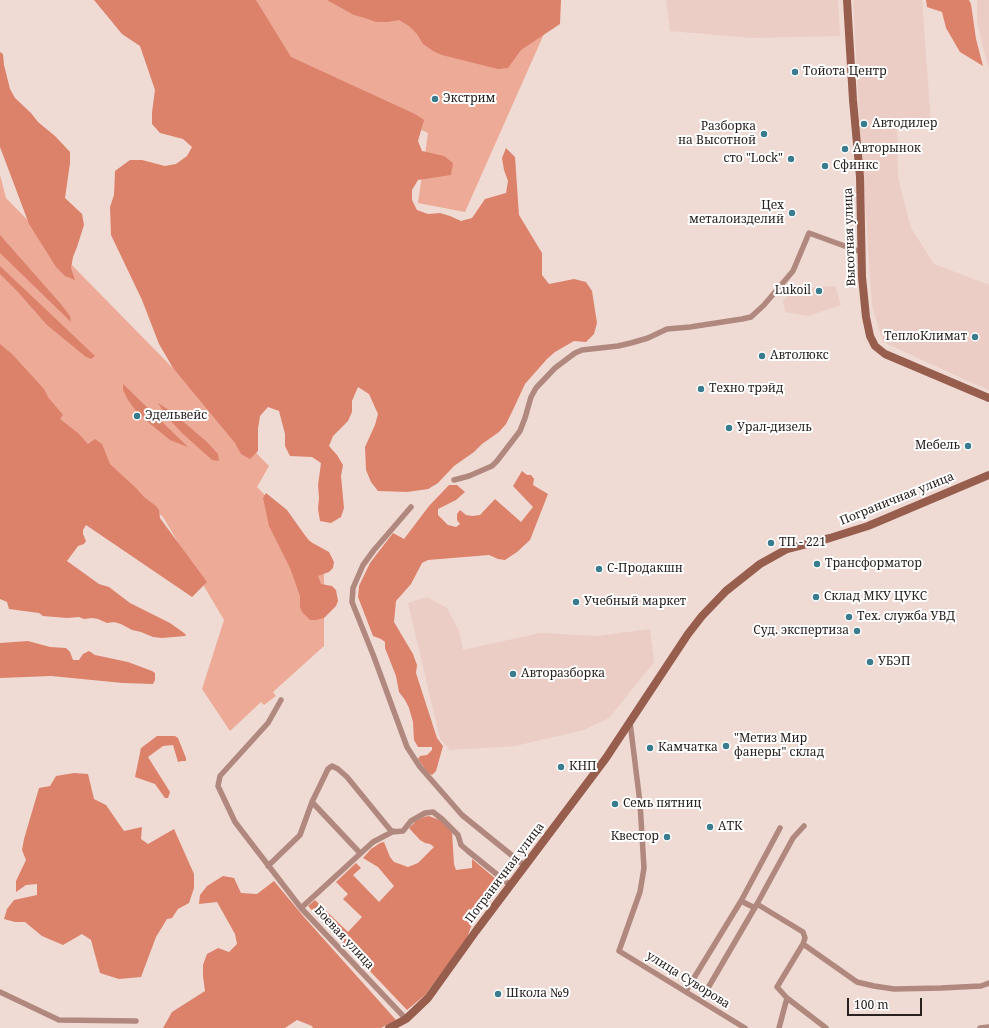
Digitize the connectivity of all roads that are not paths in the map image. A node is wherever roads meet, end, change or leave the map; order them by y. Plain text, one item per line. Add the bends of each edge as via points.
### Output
1 (847, 0) edge
2 (861, 252) junction
3 (989, 398) edge
4 (989, 475) edge
5 (454, 480) dead end
6 (411, 507) dead end
7 (281, 700) dead end
8 (630, 722) junction
9 (312, 802) junction
10 (804, 826) dead end
11 (780, 828) dead end
12 (393, 832) junction
13 (360, 853) junction
14 (268, 866) junction
15 (525, 866) junction
16 (510, 885) junction
17 (741, 901) junction
18 (756, 906) junction
19 (301, 908) junction
20 (803, 944) junction
21 (989, 983) edge
22 (686, 991) junction
23 (0, 992) edge
24 (787, 998) junction
25 (701, 1000) junction
26 (406, 1019) junction
27 (136, 1022) dead end
28 (989, 1027) edge
29 (389, 1028) edge
30 (745, 1028) edge
31 (779, 1028) edge
32 (826, 1028) edge
33 (980, 1028) edge

1 - 2 street, Высотная улица via 860,177
2 - 3 street, Высотная улица via 867,323 875,346 887,355
2 - 5 street via 809,233 793,271 751,317 667,329 631,343 575,353 536,388 530,397 520,431 497,462
4 - 8 street, Пограничная улица via 868,526 787,549 760,564 729,588 702,616
6 - 15 street via 364,565 353,588 352,602 407,747 420,767 462,815
7 - 14 street via 268,722 220,776 218,786 234,822
8 - 15 street, Пограничная улица
8 - 22 street, улица Суворова via 640,803 644,868 640,892 619,951
9 - 12 street via 328,769 332,766 347,777
9 - 13 street
9 - 14 street via 300,834
10 - 18 street via 793,838
11 - 17 street
12 - 13 street, Боевая улица via 372,842
12 - 16 street, Боевая улица via 403,831 411,821 425,813 433,812 458,835 461,845
13 - 19 street, Боевая улица
14 - 19 street
15 - 16 street, Пограничная улица
16 - 26 street, Пограничная улица via 428,998
17 - 18 street
17 - 22 street
18 - 20 street via 803,932
18 - 25 street
19 - 26 street, Боевая улица
20 - 21 street via 857,982 874,986 894,989 941,988 981,986
20 - 24 street via 777,987
22 - 25 street, улица Суворова
23 - 27 street via 59,1020
24 - 31 street
24 - 32 street
25 - 30 street, улица Суворова
26 - 29 street, Пограничная улица
28 - 33 street

